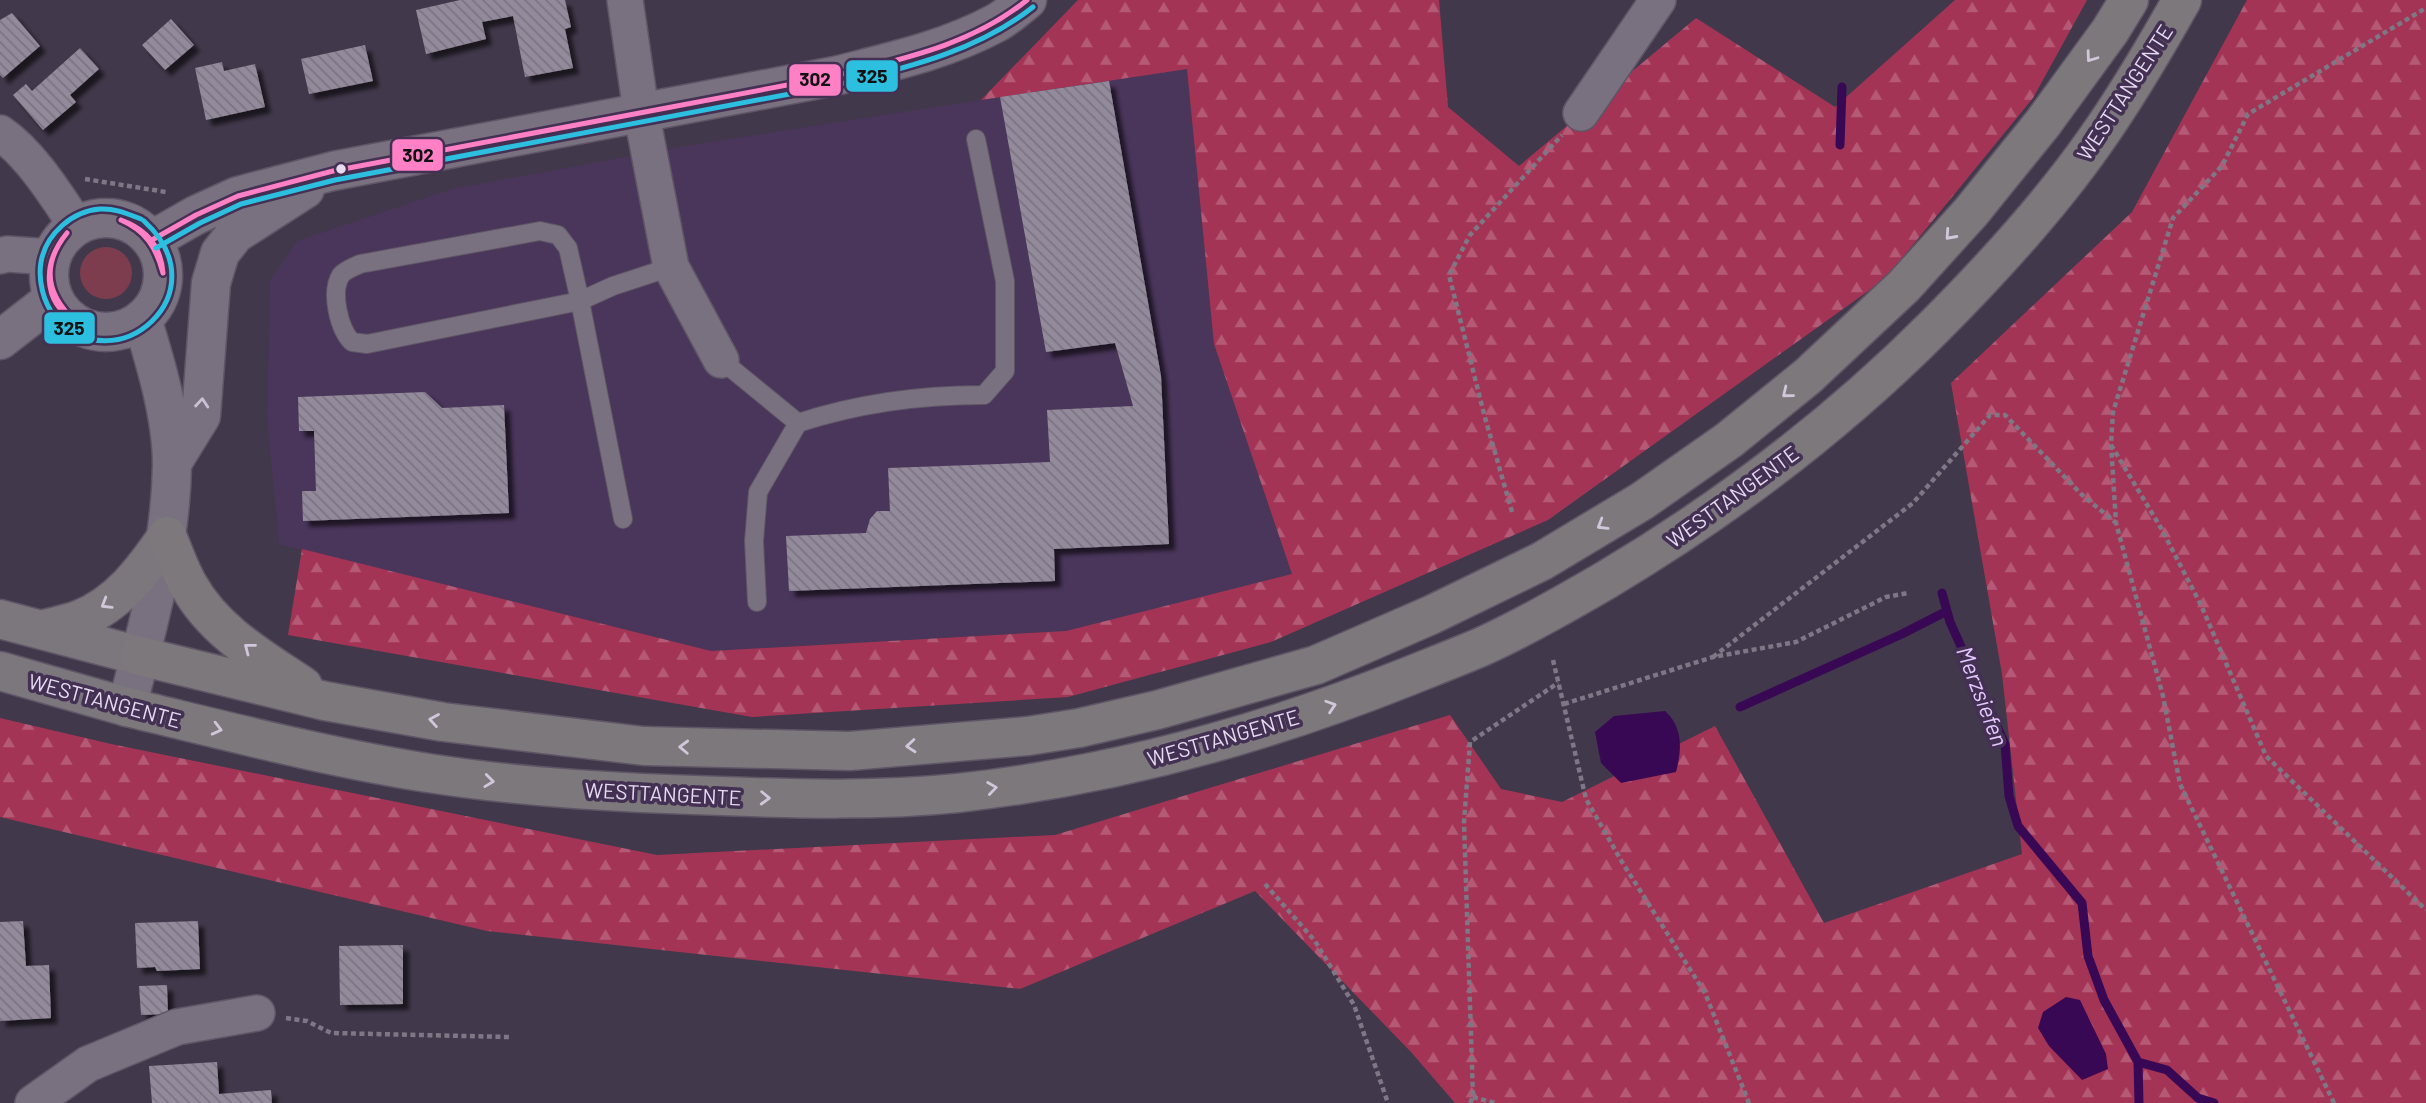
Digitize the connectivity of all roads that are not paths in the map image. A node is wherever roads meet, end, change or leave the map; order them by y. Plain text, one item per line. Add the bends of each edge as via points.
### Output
1 (625, 0) edge
2 (1027, 0) edge
3 (1658, 0) edge
4 (2129, 0) edge
5 (2182, 0) edge
6 (641, 111) junction
7 (1581, 113) road end
8 (0, 133) edge
9 (976, 139) dead end
10 (334, 171) junction
11 (76, 225) junction
12 (152, 240) junction
13 (0, 256) edge
14 (51, 257) junction
15 (671, 267) junction
16 (54, 298) junction
17 (580, 301) junction
18 (142, 319) junction
19 (0, 340) edge
20 (722, 360) joint
21 (798, 423) junction
22 (172, 463) junction
23 (623, 519) dead end
24 (167, 536) junction
25 (757, 602) dead end
26 (0, 619) edge
27 (41, 630) junction
28 (140, 656) junction
29 (0, 671) edge
30 (325, 701) junction
31 (127, 707) junction
32 (257, 1013) road end
33 (33, 1103) edge

1 - 6 street
2 - 6 main road via 998,22 914,56 835,76
3 - 7 street
4 -> 30 highway, WESTTANGENTE via 2043,123 1971,212 1904,286 1798,384 1642,501 1542,561 1316,665 1079,728 850,751 644,746 443,722
31 -> 5 highway, WESTTANGENTE via 273,743 494,782 808,800 956,793 1077,775 1216,744 1343,702 1481,647 1589,590 1728,502 1818,433 1894,367 2032,221 2094,142
6 - 10 main road
6 - 15 street
8 - 11 street via 54,191
9 - 21 lane via 1005,281 1005,371 984,395 891,400
10 - 12 main road via 238,197
22 -> 10 main road via 201,416 211,283 220,253 235,234
11 - 12 main road via 101,218 120,219
11 - 14 main road
12 - 18 main road via 162,260 163,281 156,302
13 - 14 street
14 - 16 main road via 49,278
15 - 17 lane
15 - 20 street
16 - 18 main road via 65,316 103,332 124,329
16 - 19 main road
17 - 17 lane via 367,344 352,342 343,332 335,288 343,273 360,264 540,231 558,235 568,248
17 - 23 lane
18 - 22 main road via 164,397
20 - 21 lane
21 - 25 lane via 758,492 754,541
22 - 24 main road
24 -> 27 main road via 144,571 115,599 80,619
24 - 28 main road
30 -> 24 highway via 217,624 189,586
26 - 27 main road, WESTTANGENTE
27 - 28 main road, WESTTANGENTE
28 - 30 highway, WESTTANGENTE
28 - 31 main road
29 - 31 main road, WESTTANGENTE
32 - 33 street via 177,1027 88,1064

